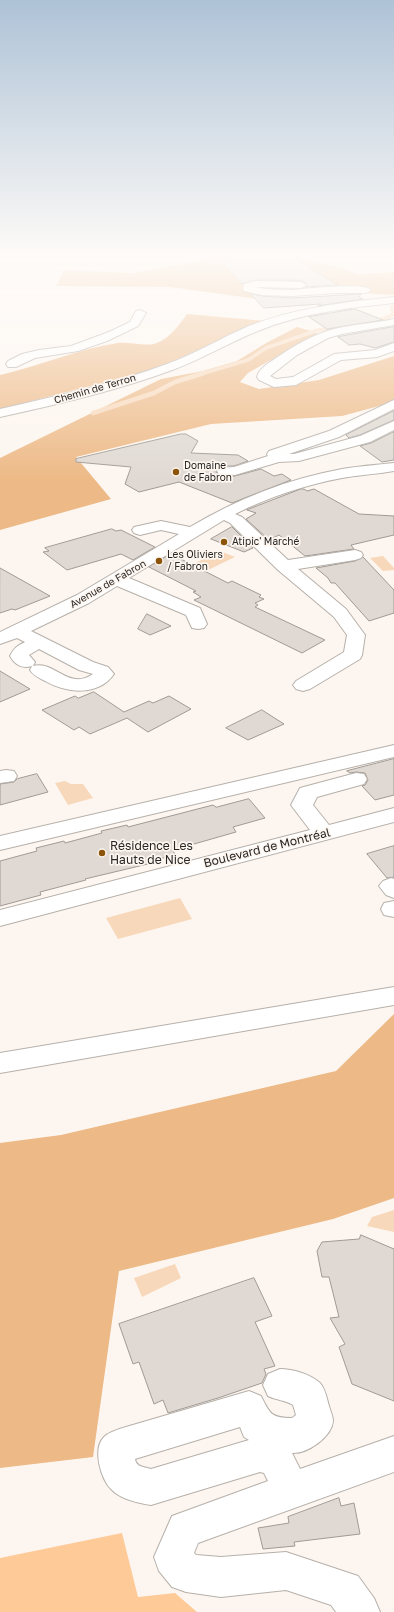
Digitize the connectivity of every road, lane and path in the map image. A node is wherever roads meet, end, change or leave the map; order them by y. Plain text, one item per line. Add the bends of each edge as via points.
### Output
1 (120, 331) edge
2 (248, 331) edge
3 (345, 331) edge
4 (394, 347) edge
5 (4, 367) edge
6 (394, 404) edge
7 (0, 413) edge
8 (394, 425) edge
9 (278, 458) junction
10 (389, 467) edge
11 (224, 470) dead end
12 (394, 481) edge
13 (223, 514) junction
14 (140, 530) dead end
15 (193, 533) junction
16 (355, 555) dead end
17 (284, 566) junction
18 (116, 580) junction
19 (198, 624) dead end
20 (8, 635) edge
21 (41, 642) junction
22 (302, 685) dead end
23 (394, 751) edge
24 (359, 783) dead end
25 (394, 815) edge
26 (331, 831) junction
27 (0, 843) edge
28 (0, 918) edge
29 (394, 996) edge
30 (0, 1063) edge
31 (280, 1385) dead end
32 (394, 1454) edge
33 (291, 1491) junction
34 (360, 1612) edge

1 - 5 street via 83,347 42,352
2 - 7 street, Chemin de Terron via 171,367 94,391
3 - 4 street via 325,335 311,342 277,363 262,377 274,383 296,380 338,357 377,353
6 - 9 street via 334,434 277,452 274,454
8 - 9 street via 349,444 294,458
9 - 11 street via 235,471
10 - 12 street
10 - 13 street, Avenue de Fabron via 336,475 290,486 268,493
13 - 15 street, Avenue de Fabron
13 - 17 street via 236,520
14 - 15 street via 162,525
15 - 18 street, Avenue de Fabron
16 - 17 street
17 - 22 street via 340,614 356,635 353,655
18 - 19 street via 194,612
18 - 20 street, Avenue de Fabron
20 - 21 street
21 - 21 street via 86,666 104,674 95,682 68,685 20,658 22,650
23 - 27 street
24 - 26 street via 328,796 319,805
25 - 26 street, Boulevard de Montréal
26 - 28 street, Boulevard de Montréal
29 - 30 street
31 - 33 street via 291,1384 308,1395 315,1420 298,1436 275,1435 257,1425 249,1408 126,1444 116,1450 116,1464 123,1477 151,1487 260,1454 271,1454 277,1460
32 - 33 street
33 - 34 street via 185,1529 173,1557 186,1573 221,1577 286,1571 344,1590

